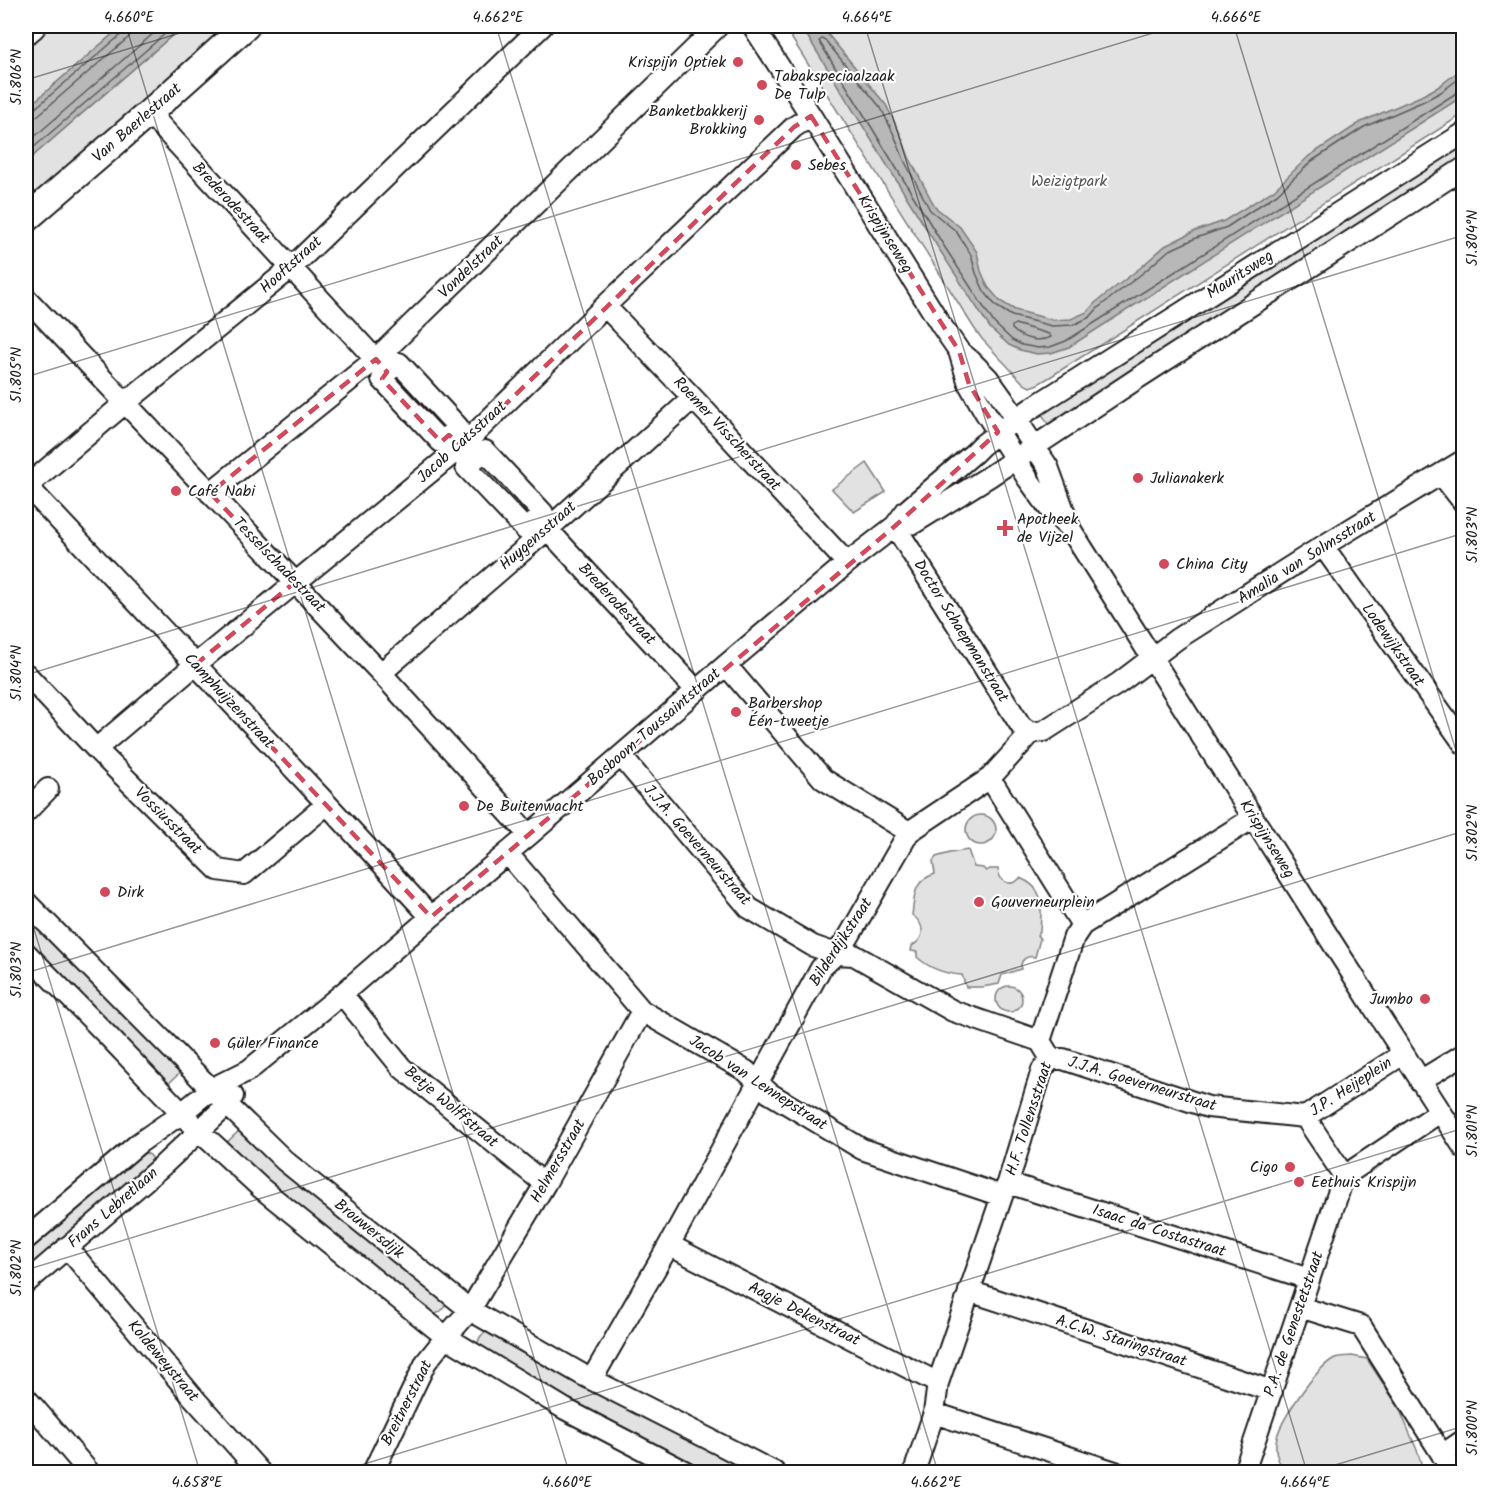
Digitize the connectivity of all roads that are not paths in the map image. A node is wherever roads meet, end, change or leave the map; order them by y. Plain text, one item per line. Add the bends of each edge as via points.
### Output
1 (32, 26) edge
2 (246, 26) edge
3 (542, 26) edge
4 (718, 26) edge
5 (753, 26) edge
6 (26, 31) edge
7 (149, 113) junction
8 (811, 116) junction
9 (1464, 133) edge
10 (1464, 168) edge
11 (26, 219) edge
12 (291, 268) junction
13 (26, 298) edge
14 (605, 306) junction
15 (959, 351) junction
16 (381, 366) junction
17 (693, 398) junction
18 (124, 403) junction
19 (1016, 418) junction
20 (998, 432) junction
21 (1034, 446) junction
22 (462, 447) junction
23 (1015, 458) junction
24 (1464, 460) edge
25 (1442, 475) junction
26 (26, 487) edge
27 (210, 493) junction
28 (1464, 503) edge
29 (543, 524) junction
30 (895, 526) junction
31 (1071, 530) junction
32 (1323, 546) junction
33 (848, 563) junction
34 (295, 582) junction
35 (1152, 658) junction
36 (195, 665) junction
37 (726, 665) junction
38 (381, 673) junction
39 (26, 674) edge
40 (696, 690) junction
41 (1031, 733) junction
42 (1464, 744) edge
43 (96, 749) junction
44 (621, 756) junction
45 (990, 778) junction
46 (48, 789) dead end
47 (327, 804) junction
48 (26, 812) edge
49 (1253, 818) junction
50 (909, 832) junction
51 (529, 835) junction
52 (508, 854) junction
53 (26, 902) edge
54 (431, 917) junction
55 (1082, 925) junction
56 (26, 953) edge
57 (836, 954) junction
58 (342, 994) junction
59 (642, 1011) junction
60 (1041, 1041) junction
61 (1403, 1054) junction
62 (1464, 1054) edge
63 (1051, 1059) junction
64 (249, 1070) junction
65 (1420, 1081) junction
66 (758, 1083) junction
67 (211, 1089) junction
68 (227, 1105) junction
69 (1440, 1112) junction
70 (182, 1113) junction
71 (1305, 1118) junction
72 (199, 1131) junction
73 (1464, 1148) edge
74 (1344, 1176) junction
75 (545, 1184) junction
76 (1005, 1190) junction
77 (26, 1239) edge
78 (669, 1245) junction
79 (68, 1247) junction
80 (1310, 1279) junction
81 (26, 1283) edge
82 (969, 1291) junction
83 (1300, 1307) junction
84 (470, 1310) junction
85 (446, 1337) junction
86 (592, 1379) junction
87 (938, 1383) junction
88 (1272, 1391) junction
89 (26, 1398) edge
90 (934, 1413) junction
91 (1464, 1440) edge
92 (1442, 1455) junction
93 (656, 1466) edge
94 (89, 1473) edge
95 (260, 1473) edge
96 (373, 1473) edge
97 (686, 1473) edge
98 (774, 1473) edge
99 (914, 1473) edge
100 (1115, 1473) edge
101 (1244, 1473) edge
102 (1453, 1473) edge

1 - 6 main road
2 - 7 main road, Van Baerlestraat
3 - 12 street, Hooftstraat
4 - 16 street, Vondelstraat
5 - 8 street, Krispijnseweg
7 - 11 main road, Van Baerlestraat
7 - 12 street, Brederodestraat
8 - 14 street, Jacob Catsstraat via 794,127
8 - 15 street, Krispijnseweg
9 - 19 street, Mauritsweg
10 - 21 street, Mauritsweg
12 - 16 street, Brederodestraat
12 - 18 street, Hooftstraat
13 - 18 street, Tesselschadestraat
14 - 17 street, Roemer Visscherstraat
14 - 22 street, Jacob Catsstraat
15 - 19 street, Krispijnseweg via 988,378
15 - 20 street, Krispijnseweg via 969,384
16 - 22 street via 399,363 458,427
16 - 27 street, Vondelstraat
17 - 29 street, Huygensstraat
17 - 33 street, Roemer Visscherstraat
18 - 26 street, Hooftstraat
18 - 27 street, Tesselschadestraat
19 - 20 street, Bosboom-Toussaintstraat
19 - 21 street, Krispijnseweg
20 - 23 street, Krispijnseweg
20 - 30 street, Bosboom-Toussaintstraat via 906,511
21 - 23 street, Bosboom-Toussaintstraat
21 - 31 street, Krispijnseweg via 1051,472
22 - 29 street, Brederodestraat via 485,451 543,513
22 - 34 street, Jacob Catsstraat
23 - 30 street, Bosboom-Toussaintstraat via 914,523
23 - 31 street, Krispijnseweg via 1049,508
24 - 25 street, Amalia van Solmsstraat
25 - 28 street
25 - 32 street, Amalia van Solmsstraat
26 - 36 street, Camphuijzenstraat
27 - 34 street, Tesselschadestraat
29 - 38 street, Huygensstraat
29 - 40 street, Brederodestraat
30 - 33 street, Bosboom-Toussaintstraat
30 - 41 street, Doctor Schaepmanstraat via 1021,726
31 - 35 street, Krispijnseweg
32 - 35 street, Amalia van Solmsstraat
32 - 42 street, Lodewijkstraat
33 - 37 street, Bosboom-Toussaintstraat
34 - 36 street, Jacob Catsstraat
34 - 38 street, Tesselschadestraat
35 - 41 street, Bilderdijkstraat via 1044,731
35 - 49 street, Krispijnseweg
36 - 43 street, Jacob Catsstraat
36 - 47 street, Camphuijzenstraat
37 - 40 street, Bosboom-Toussaintstraat
37 - 50 street via 823,779
38 - 51 street, Tesselschadestraat
39 - 43 street, Vossiusstraat
40 - 44 street, Bosboom-Toussaintstraat
41 - 45 street, Bilderdijkstraat
43 - 47 street, Vossiusstraat via 218,870 244,874
44 - 51 street, Bosboom-Toussaintstraat
44 - 57 street, J.J.A. Goeverneurstraat via 749,908 813,946
45 - 50 street, Bilderdijkstraat
45 - 55 street
46 - 48 street
47 - 54 street, Camphuijzenstraat
49 - 55 street
49 - 61 street, Krispijnseweg
50 - 57 street, Bilderdijkstraat
51 - 52 street, Bosboom-Toussaintstraat
52 - 54 street, Bosboom-Toussaintstraat
52 - 59 street, Jacob van Lennepstraat
53 - 67 street, Brouwersdijk
54 - 58 street, Bosboom-Toussaintstraat
55 - 60 street, H.F. Tollensstraat via 1074,937
56 - 70 street
57 - 60 street, J.J.A. Goeverneurstraat via 854,955 953,1011
57 - 66 street, Bilderdijkstraat via 821,968
58 - 64 street, Bosboom-Toussaintstraat
58 - 75 street, Betje Wolffstraat via 402,1068
59 - 66 street, Jacob van Lennepstraat via 746,1071
59 - 75 street, Helmersstraat
60 - 63 street, H.F. Tollensstraat
61 - 65 street, Krispijnseweg
61 - 71 street, J.P. Heijeplein
62 - 65 street
63 - 71 street, J.J.A. Goeverneurstraat via 1063,1059 1208,1107
63 - 76 street, H.F. Tollensstraat via 1042,1070
64 - 67 street, Bosboom-Toussaintstraat
64 - 68 street, Bosboom-Toussaintstraat
65 - 69 street, Krispijnseweg
66 - 76 street, Jacob van Lennepstraat via 862,1149
66 - 78 street, Bilderdijkstraat
67 - 68 street, Brouwersdijk
67 - 70 street, Bosboom-Toussaintstraat
68 - 72 street, Bosboom-Toussaintstraat
68 - 84 street, Brouwersdijk via 285,1161
69 - 73 street, Krispijnseweg
69 - 74 street
70 - 72 street
70 - 77 street, Frans Lebretlaan via 139,1143
71 - 74 street, J.P. Heijeplein
72 - 79 street, Frans Lebretlaan
72 - 85 street via 261,1188
74 - 80 street, P.A. de Genestetstraat
75 - 84 street, Helmersstraat
76 - 80 street, Isaac da Costastraat
76 - 82 street, H.F. Tollensstraat
78 - 86 street, Bilderdijkstraat
78 - 87 street, Aagje Dekenstraat
79 - 81 street, Frans Lebretlaan
79 - 95 street, Koldeweystraat
80 - 83 street, P.A. de Genestetstraat
82 - 87 street, H.F. Tollensstraat
82 - 88 street, A.C.W. Staringstraat
83 - 88 street, P.A. de Genestetstraat
83 - 92 street via 1361,1326
84 - 85 street, Helmersstraat
84 - 86 street, Brouwersdijk
85 - 93 street
85 - 96 street, Breitnerstraat via 426,1362
86 - 98 street, Brouwersdijk
87 - 90 street, H.F. Tollensstraat
88 - 101 street, P.A. de Genestetstraat
89 - 94 street
90 - 99 street, H.F. Tollensstraat
90 - 100 street
91 - 92 street
92 - 102 street
93 - 97 street

